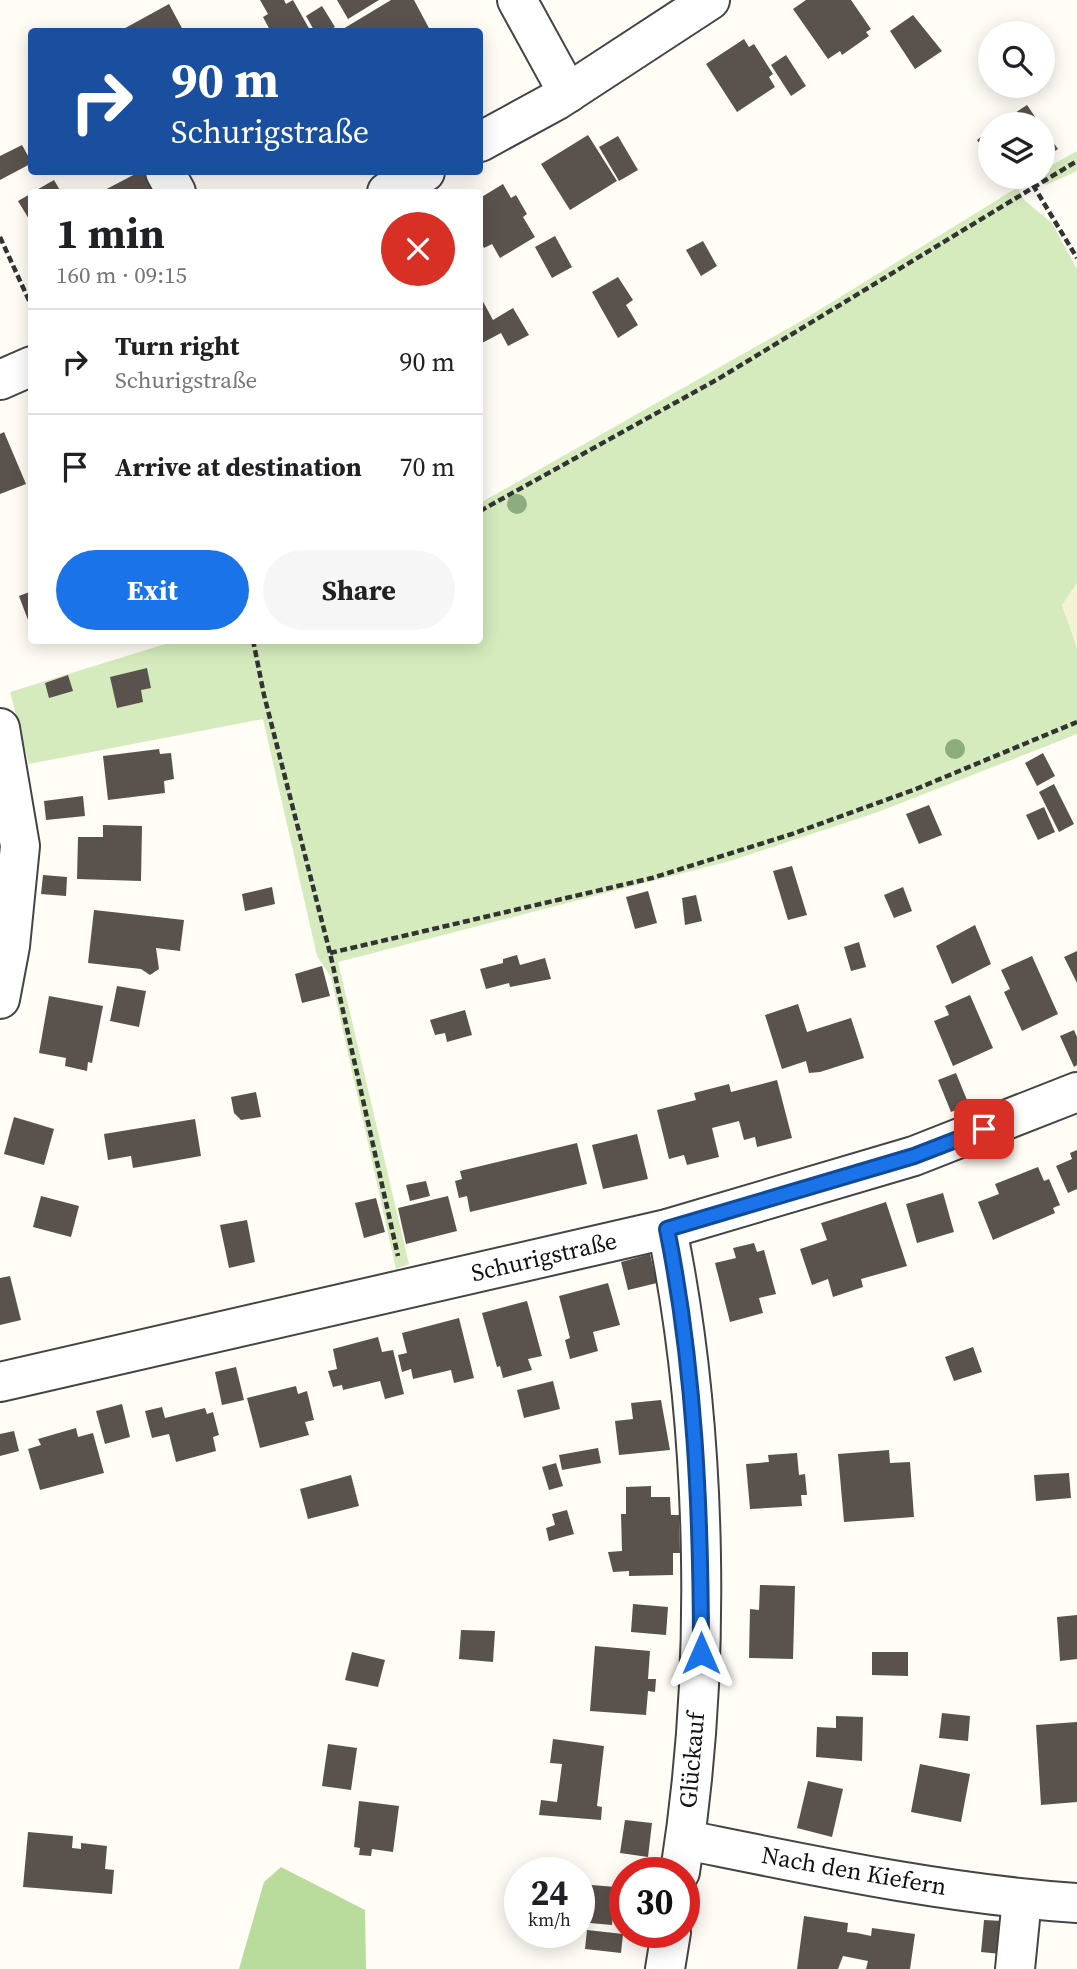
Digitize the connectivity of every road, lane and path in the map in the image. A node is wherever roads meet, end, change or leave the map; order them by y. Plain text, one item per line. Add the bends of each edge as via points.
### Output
1 (517, 0) edge
2 (710, 0) edge
3 (568, 93) junction
4 (483, 140) edge
5 (1077, 161) edge
6 (1055, 173) edge
7 (419, 175) edge
8 (393, 189) edge
9 (1027, 189) edge
10 (1035, 189) edge
11 (0, 237) edge
12 (1077, 258) edge
13 (28, 298) edge
14 (28, 368) edge
15 (0, 380) edge
16 (483, 509) edge
17 (254, 644) edge
18 (1077, 722) edge
19 (0, 728) edge
20 (330, 953) junction
21 (0, 999) edge
22 (1077, 1092) edge
23 (667, 1229) junction
24 (405, 1290) junction
25 (0, 1382) edge
26 (683, 1856) edge
27 (1022, 1899) junction
28 (1077, 1903) edge
29 (669, 1948) edge
30 (666, 1969) edge
31 (1015, 1969) edge

1 - 3 street
2 - 3 street
3 - 4 street
5 - 6 path
7 - 8 street
9 - 16 path via 718,379
10 - 12 path
11 - 13 path
14 - 15 street
17 - 20 path
18 - 20 path via 792,834 624,883
19 - 21 street via 20,846
20 - 24 path
22 - 23 street, Schurigstraße via 914,1156
23 - 24 street, Schurigstraße
23 - 26 street, Glückauf via 683,1327 700,1523 701,1653
24 - 25 street, Schurigstraße
26 - 27 street, Nach den Kiefern
27 - 28 street, Nach den Kiefern
27 - 31 street
29 - 30 street

